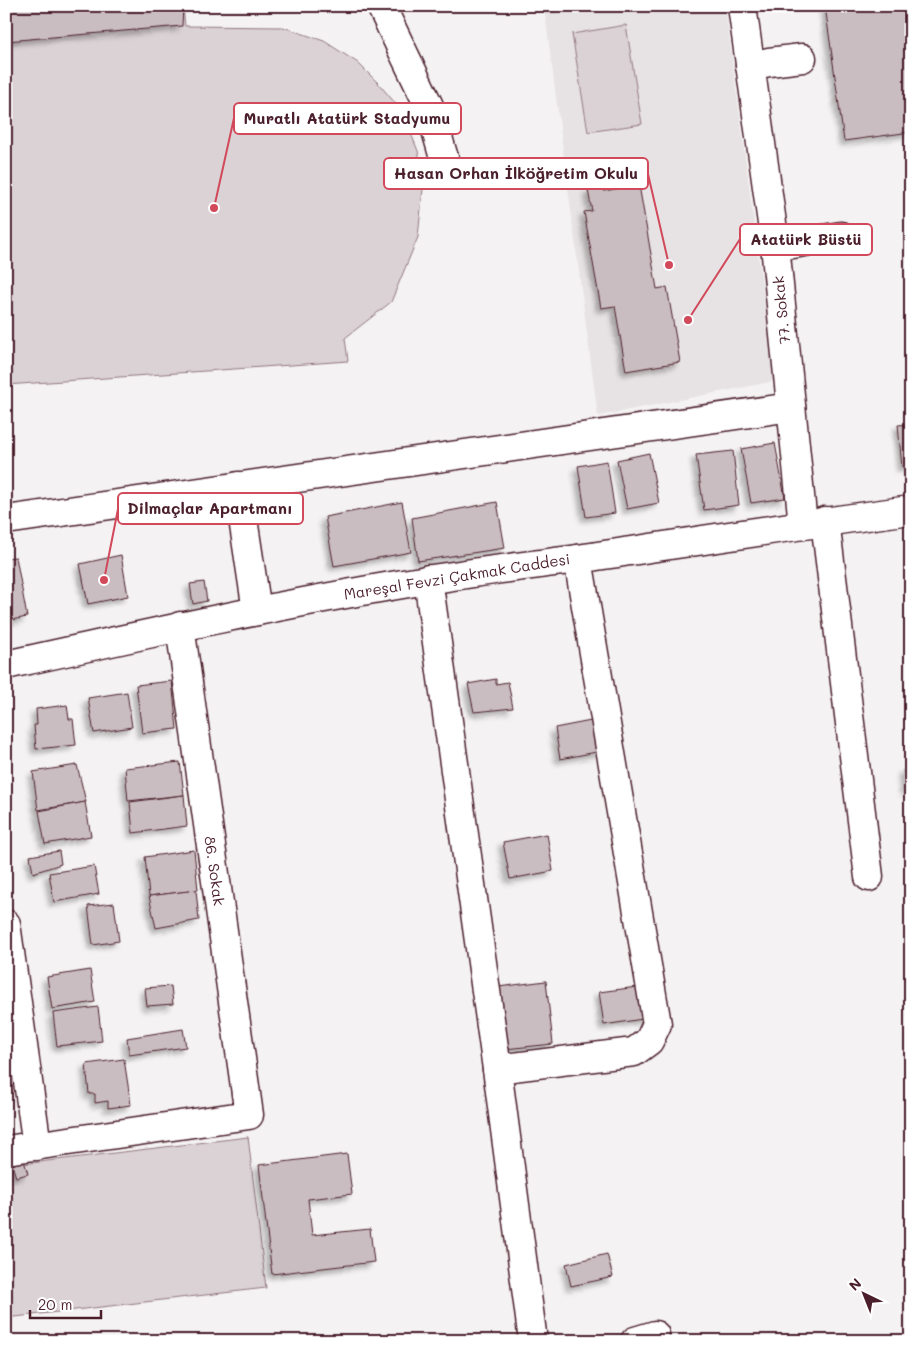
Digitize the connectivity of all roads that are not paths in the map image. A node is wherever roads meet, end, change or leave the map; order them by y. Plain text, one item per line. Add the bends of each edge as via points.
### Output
1 (382, 6) edge
2 (742, 6) edge
3 (802, 58) dead end
4 (750, 66) junction
5 (448, 172) dead end
6 (841, 236) dead end
7 (775, 245) junction
8 (791, 407) junction
9 (238, 486) junction
10 (911, 510) edge
11 (6, 520) edge
12 (814, 523) junction
13 (578, 559) junction
14 (428, 579) junction
15 (257, 611) junction
16 (180, 626) junction
17 (6, 665) edge
18 (869, 877) dead end
19 (6, 924) edge
20 (497, 1069) junction
21 (37, 1146) junction
22 (6, 1150) edge
23 (533, 1341) edge

1 - 5 street via 429,106
2 - 4 street, 77. Sokak
3 - 4 street
4 - 7 street, 77. Sokak via 753,150
6 - 7 street
7 - 8 street, 77. Sokak
8 - 9 street
8 - 12 street, 77. Sokak
9 - 11 street
9 - 15 street
10 - 12 street, Mareşal Fevzi Çakmak Caddesi
12 - 13 street, Mareşal Fevzi Çakmak Caddesi
12 - 18 street, 77. Sokak
13 - 14 street, Mareşal Fevzi Çakmak Caddesi
13 - 20 street via 657,1024 649,1041 634,1052
14 - 15 street, Mareşal Fevzi Çakmak Caddesi
14 - 20 street
15 - 16 street, Mareşal Fevzi Çakmak Caddesi
16 - 17 street, Mareşal Fevzi Çakmak Caddesi
16 - 21 street, 86. Sokak via 249,1115
19 - 21 street
20 - 23 street
21 - 22 street

